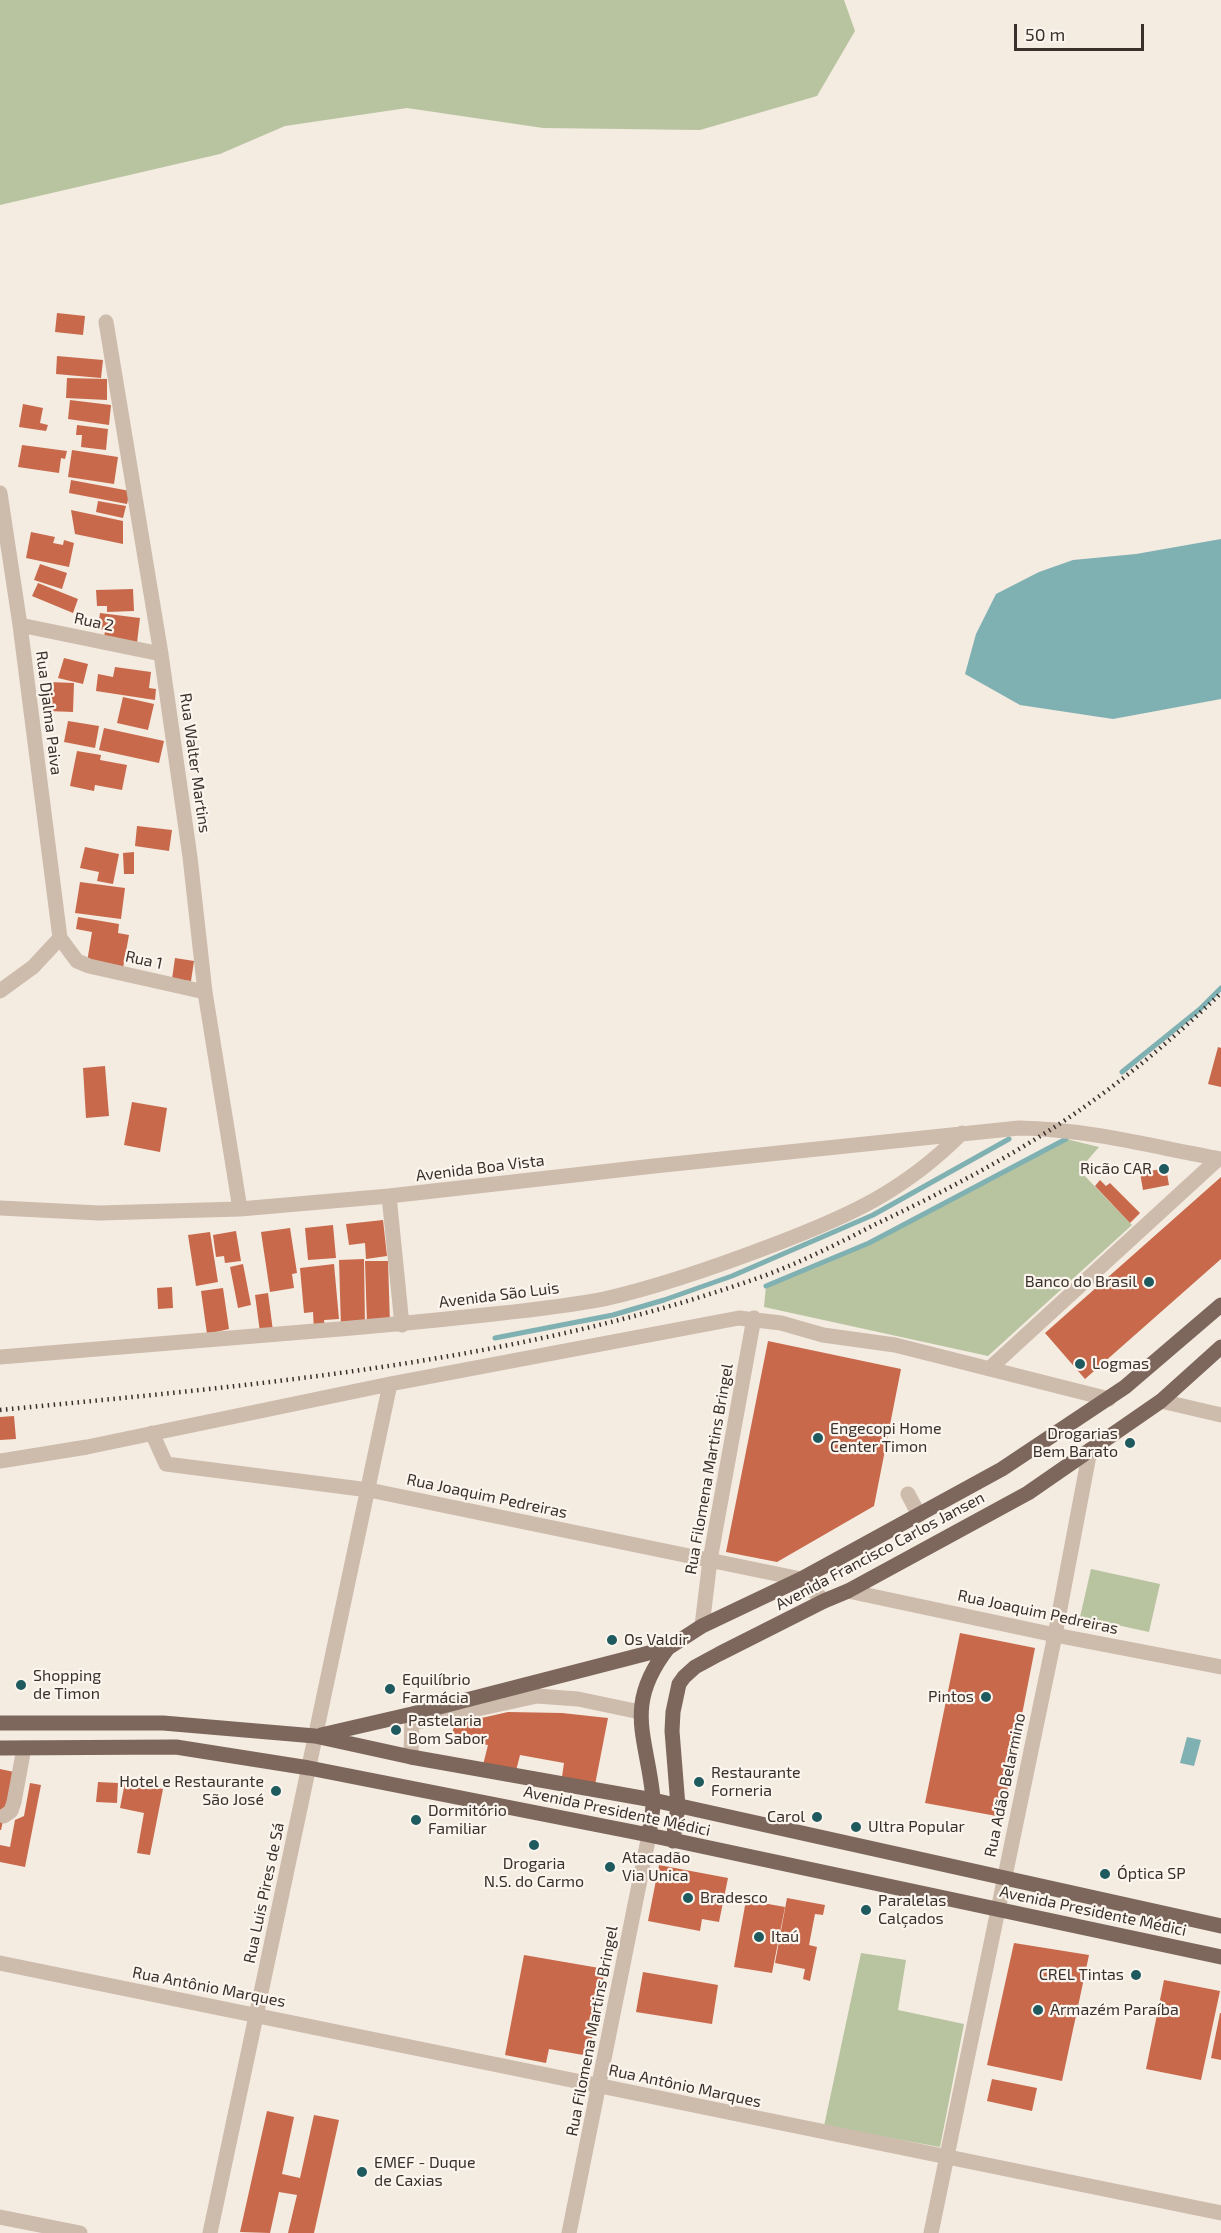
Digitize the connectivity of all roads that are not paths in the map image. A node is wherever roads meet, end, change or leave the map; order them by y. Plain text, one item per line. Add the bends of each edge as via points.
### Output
1 (106, 322) dead end
2 (0, 494) edge
3 (20, 625) junction
4 (160, 654) junction
5 (60, 938) junction
6 (0, 991) edge
7 (205, 992) junction
8 (963, 1133) junction
9 (1219, 1159) edge
10 (389, 1196) junction
11 (0, 1208) edge
12 (240, 1209) junction
13 (1221, 1305) edge
14 (754, 1318) junction
15 (402, 1325) junction
16 (1221, 1347) edge
17 (0, 1357) edge
18 (988, 1369) junction
19 (390, 1384) junction
20 (1109, 1399) junction
21 (1161, 1401) junction
22 (1221, 1414) edge
23 (152, 1433) junction
24 (1090, 1450) junction
25 (0, 1461) edge
26 (369, 1490) junction
27 (908, 1494) dead end
28 (920, 1515) junction
29 (710, 1560) junction
30 (801, 1579) junction
31 (848, 1590) junction
32 (824, 1601) junction
33 (702, 1626) junction
34 (1055, 1635) junction
35 (668, 1648) junction
36 (1221, 1667) edge
37 (640, 1712) junction
38 (412, 1718) junction
39 (0, 1724) edge
40 (315, 1736) junction
41 (0, 1748) edge
42 (24, 1748) junction
43 (411, 1757) junction
44 (309, 1768) junction
45 (653, 1800) junction
46 (678, 1806) junction
47 (4, 1816) dead end
48 (649, 1835) junction
49 (673, 1841) junction
50 (1003, 1878) junction
51 (998, 1908) junction
52 (1221, 1926) edge
53 (1221, 1957) edge
54 (0, 1963) edge
55 (256, 2014) junction
56 (599, 2087) junction
57 (947, 2159) junction
58 (1221, 2214) edge
59 (0, 2217) edge
60 (80, 2233) edge
61 (210, 2233) edge
62 (569, 2233) edge
63 (931, 2233) edge

1 - 4 street, Rua Walter Martins
2 - 3 street, Rua Djalma Paiva
3 - 4 street, Rua 2
3 - 5 street, Rua Djalma Paiva
4 - 7 street, Rua Walter Martins
5 - 6 street via 33,967
5 - 7 street, Rua 1 via 77,961 89,966
7 - 12 street, Rua Walter Martins
8 - 9 street, Avenida Boa Vista via 1051,1129
8 - 10 street, Avenida Boa Vista
8 - 15 street, Avenida São Luis via 935,1160 877,1200 823,1226 657,1286 548,1308
9 - 18 street
10 - 12 street, Avenida Boa Vista
10 - 15 street
11 - 12 street, Avenida Boa Vista via 99,1214
13 - 20 main road, Avenida Francisco Carlos Jansen
14 - 18 street via 823,1335 895,1345
14 - 19 street
14 - 29 street, Rua Filomena Martins Bringel
15 - 17 street, Avenida São Luis
16 - 21 main road, Avenida Francisco Carlos Jansen
18 - 20 street
19 - 23 street
19 - 26 street, Rua Luis Pires de Sá
20 - 28 main road, Avenida Francisco Carlos Jansen via 1002,1469
21 - 22 street
21 - 24 main road, Avenida Francisco Carlos Jansen
23 - 25 street
23 - 26 street, Rua Joaquim Pedreiras via 166,1464
24 - 31 main road, Avenida Francisco Carlos Jansen via 1028,1493
24 - 34 street, Rua Adão Belarmino
26 - 29 street, Rua Joaquim Pedreiras
26 - 40 street, Rua Luis Pires de Sá
27 - 28 street
28 - 30 main road, Avenida Francisco Carlos Jansen
29 - 30 street, Rua Joaquim Pedreiras
29 - 33 street, Rua Filomena Martins Bringel
30 - 32 street
30 - 33 main road, Avenida Francisco Carlos Jansen
31 - 32 main road, Avenida Francisco Carlos Jansen
31 - 34 street, Rua Joaquim Pedreiras
32 - 46 main road, Avenida Francisco Carlos Jansen via 695,1667 684,1677 677,1692 672,1731
33 - 35 main road, Avenida Francisco Carlos Jansen
34 - 36 street, Rua Joaquim Pedreiras
34 - 50 street, Rua Adão Belarmino
35 - 37 main road, Avenida Francisco Carlos Jansen via 654,1666
35 - 38 main road, Avenida Francisco Carlos Jansen
37 - 38 street via 537,1696
37 - 45 main road via 640,1733
38 - 40 main road, Avenida Francisco Carlos Jansen
38 - 43 street
39 - 40 main road, Avenida Presidente Médici via 163,1723
40 - 43 main road, Avenida Presidente Médici
40 - 44 street, Rua Luis Pires de Sá
41 - 42 main road, Avenida Presidente Médici
42 - 44 main road, Avenida Presidente Médici via 176,1747
42 - 47 street via 14,1802
43 - 45 main road, Avenida Presidente Médici
44 - 48 main road, Avenida Presidente Médici
44 - 55 street, Rua Luis Pires de Sá
45 - 46 main road, Avenida Presidente Médici
45 - 48 main road
46 - 49 main road, Avenida Francisco Carlos Jansen
46 - 50 main road, Avenida Presidente Médici
48 - 49 main road, Avenida Presidente Médici
48 - 56 street, Rua Filomena Martins Bringel
49 - 51 main road, Avenida Presidente Médici
50 - 51 street, Rua Adão Belarmino
50 - 52 main road, Avenida Presidente Médici
51 - 53 main road, Avenida Presidente Médici
51 - 57 street, Rua Adão Belarmino
54 - 55 street, Rua Antônio Marques
55 - 56 street, Rua Antônio Marques
55 - 61 street, Rua Luis Pires de Sá
56 - 57 street, Rua Antônio Marques
56 - 62 street, Rua Filomena Martins Bringel
57 - 58 street, Rua Antônio Marques
57 - 63 street, Rua Adão Belarmino
59 - 60 street

